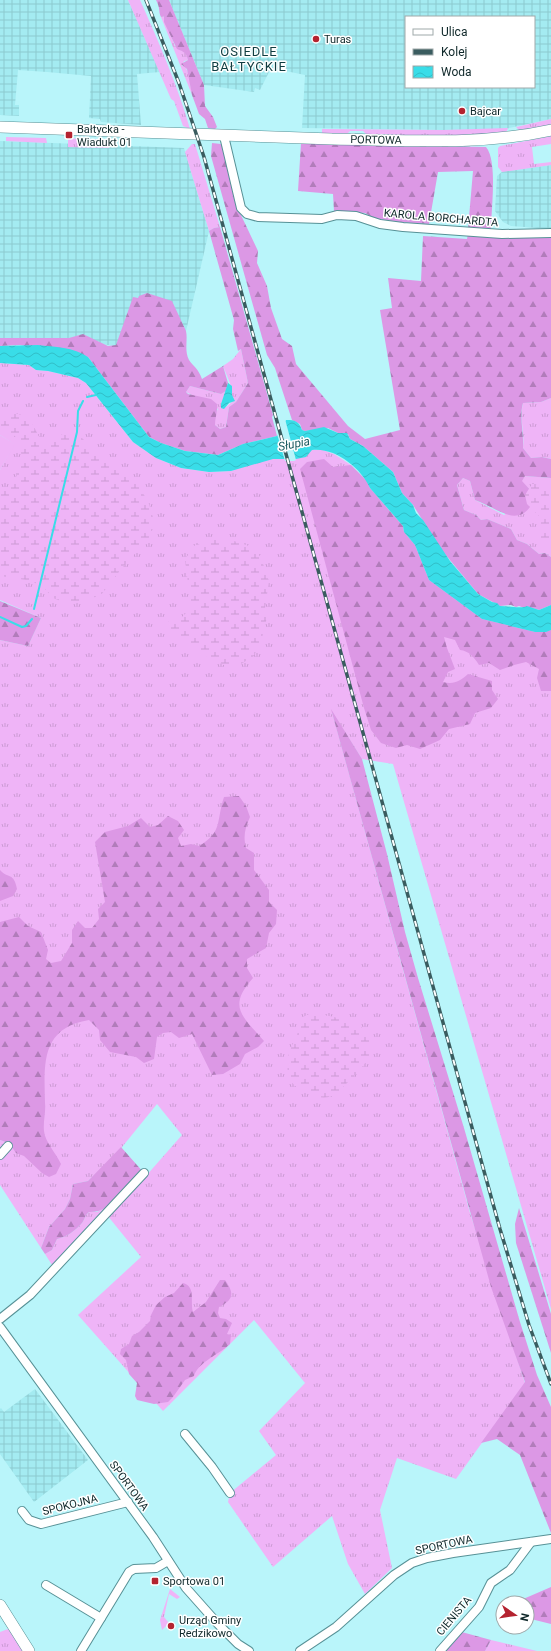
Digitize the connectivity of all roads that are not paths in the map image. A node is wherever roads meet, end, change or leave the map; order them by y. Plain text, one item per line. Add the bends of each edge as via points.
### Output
1 (0, 127) edge
2 (551, 130) edge
3 (224, 136) junction
4 (551, 233) edge
5 (8, 1146) dead end
6 (0, 1155) edge
7 (144, 1173) dead end
8 (0, 1318) edge
9 (0, 1327) edge
10 (3, 1338) edge
11 (185, 1434) dead end
12 (230, 1493) dead end
13 (128, 1502) junction
14 (22, 1511) dead end
15 (551, 1540) edge
16 (531, 1542) junction
17 (168, 1561) junction
18 (46, 1585) dead end
19 (0, 1605) edge
20 (101, 1618) junction
21 (29, 1651) edge
22 (81, 1651) edge
23 (249, 1651) edge
24 (300, 1651) edge
25 (440, 1651) edge

1 - 3 main road, PORTOWA
2 - 3 main road, PORTOWA via 465,141
3 - 4 street, KAROLA BORCHARDTA via 241,208 253,216 322,219 337,214 403,227 502,234
5 - 6 street
7 - 8 street via 30,1295
9 - 10 street, SPORTOWA
10 - 13 street, SPORTOWA
11 - 12 street
13 - 14 street, SPOKOJNA via 40,1524 29,1520
13 - 17 street, SPORTOWA
15 - 16 street, SPORTOWA
16 - 24 street, SPORTOWA via 453,1553 412,1563 394,1575 336,1627
16 - 25 street, CIENISTA via 510,1570 491,1583 479,1607
17 - 20 street via 156,1568 131,1570
17 - 23 street, SPORTOWA via 200,1604 238,1644
18 - 20 street
19 - 21 main road
20 - 22 street

